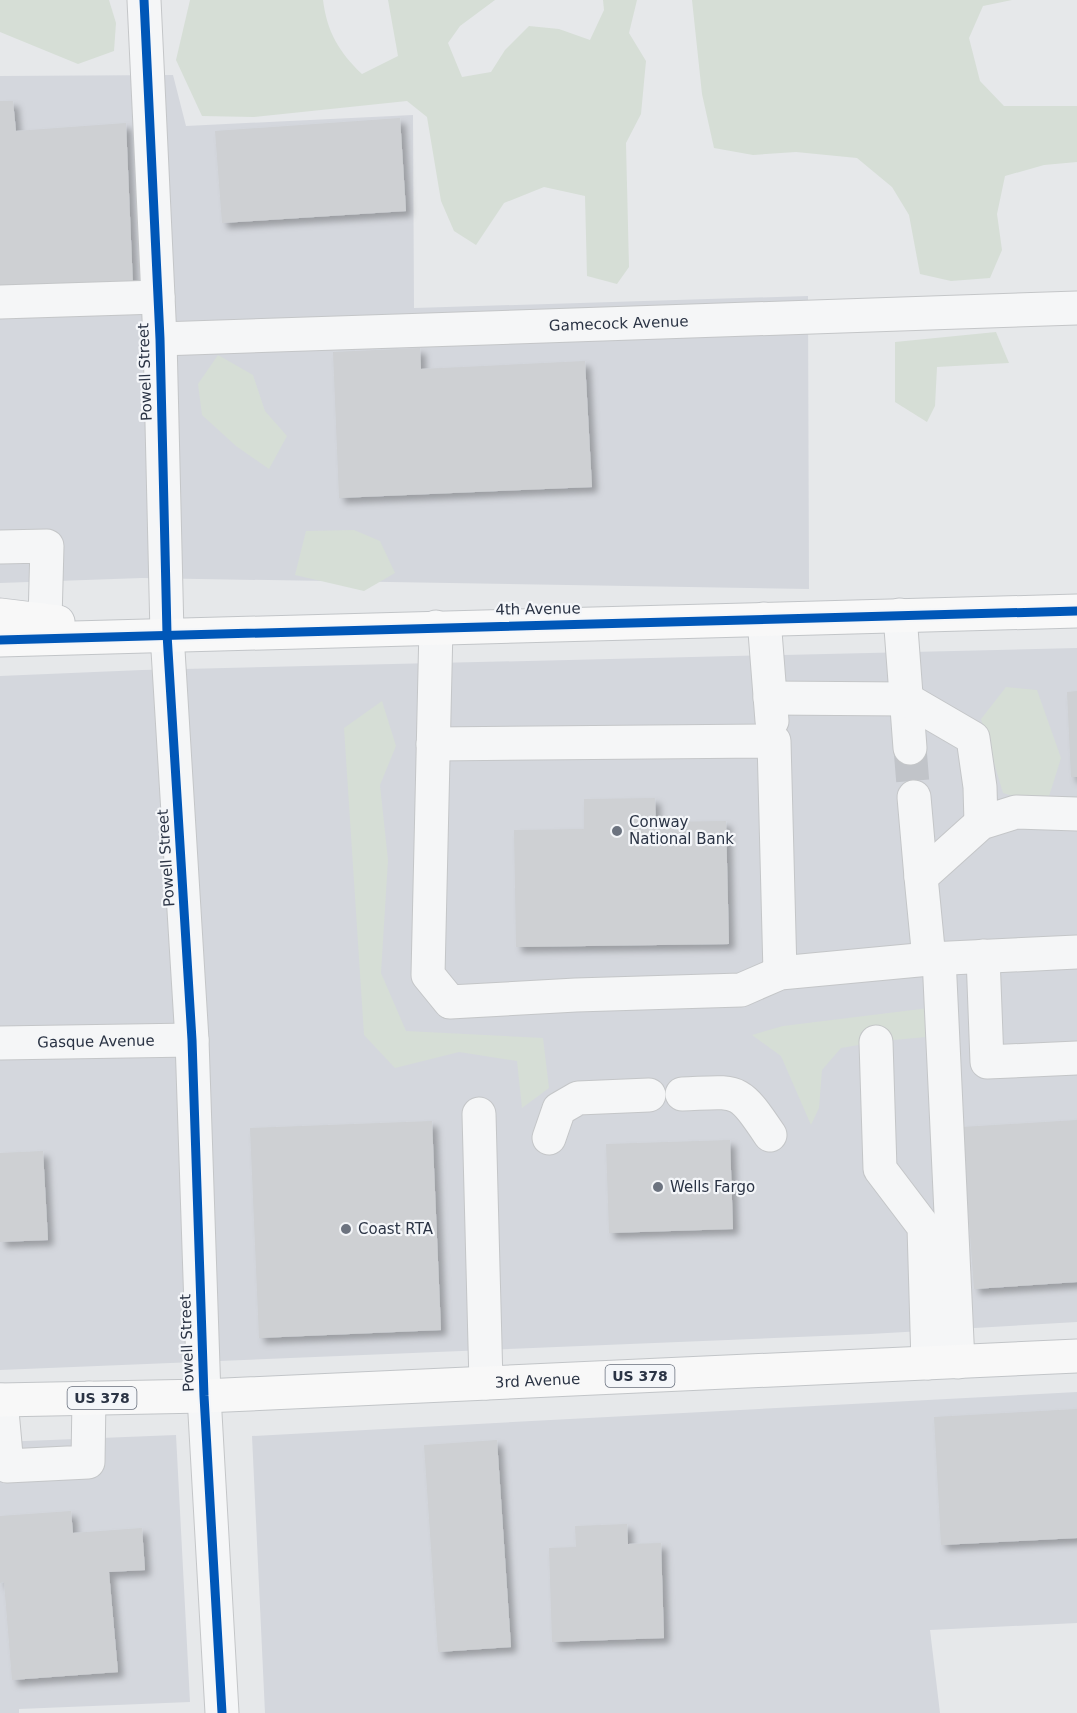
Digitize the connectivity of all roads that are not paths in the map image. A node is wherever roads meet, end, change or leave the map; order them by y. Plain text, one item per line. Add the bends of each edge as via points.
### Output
1 (144, 0) edge
2 (158, 297) junction
3 (0, 302) edge
4 (1077, 308) edge
5 (160, 339) junction
6 (0, 547) edge
7 (1077, 611) edge
8 (0, 615) edge
9 (900, 615) junction
10 (764, 619) junction
11 (45, 620) junction
12 (436, 627) junction
13 (167, 634) junction
14 (0, 640) edge
15 (770, 698) junction
16 (906, 699) junction
17 (774, 741) junction
18 (433, 744) junction
19 (910, 748) tunnel mouth
20 (914, 797) tunnel mouth
21 (1077, 814) edge
22 (981, 823) junction
23 (921, 877) junction
24 (1077, 952) edge
25 (983, 956) junction
26 (934, 958) junction
27 (780, 973) junction
28 (192, 1040) junction
29 (876, 1042) dead end
30 (0, 1043) edge
31 (1077, 1058) edge
32 (682, 1094) dead end
33 (649, 1095) dead end
34 (479, 1114) dead end
35 (770, 1135) dead end
36 (549, 1138) dead end
37 (1077, 1356) edge
38 (943, 1362) junction
39 (486, 1383) junction
40 (204, 1396) junction
41 (89, 1398) junction
42 (1, 1400) edge
43 (222, 1713) edge

1 - 2 street, Powell Street
2 - 3 street
2 - 5 street, Powell Street
4 - 5 street, Gamecock Avenue
5 - 13 street, Powell Street
6 - 11 street via 47,546
7 - 9 main road, 4th Avenue
8 - 11 main road, 4th Avenue
9 - 10 main road, 4th Avenue
9 - 16 street
10 - 12 main road, 4th Avenue
10 - 15 street
11 - 13 main road, 4th Avenue
12 - 13 main road, 4th Avenue
12 - 18 street
13 - 14 main road, 4th Avenue
13 - 28 street, Powell Street
15 - 16 street
15 - 17 street
16 - 19 street
16 - 22 street via 973,738
17 - 18 street
17 - 27 street
18 - 27 street via 428,975 450,1002 741,990
20 - 23 street
21 - 22 street via 1016,812
22 - 23 street
23 - 26 street
24 - 25 street
25 - 26 street
25 - 31 street via 987,1062
26 - 27 street
26 - 38 street
28 - 30 street, Gasque Avenue
28 - 40 street, Powell Street
29 - 38 street via 880,1169 924,1227
32 - 35 street via 731,1092 748,1102
33 - 36 street via 578,1098 559,1109
34 - 39 street
37 - 38 main road, 3rd Avenue / US 378
38 - 39 main road, 3rd Avenue / US 378
39 - 40 main road, 3rd Avenue / US 378
40 - 41 main road, 3rd Avenue / US 378
40 - 43 street, Powell Street
41 - 42 main road, 3rd Avenue / US 378
41 - 42 street via 88,1462 8,1466

